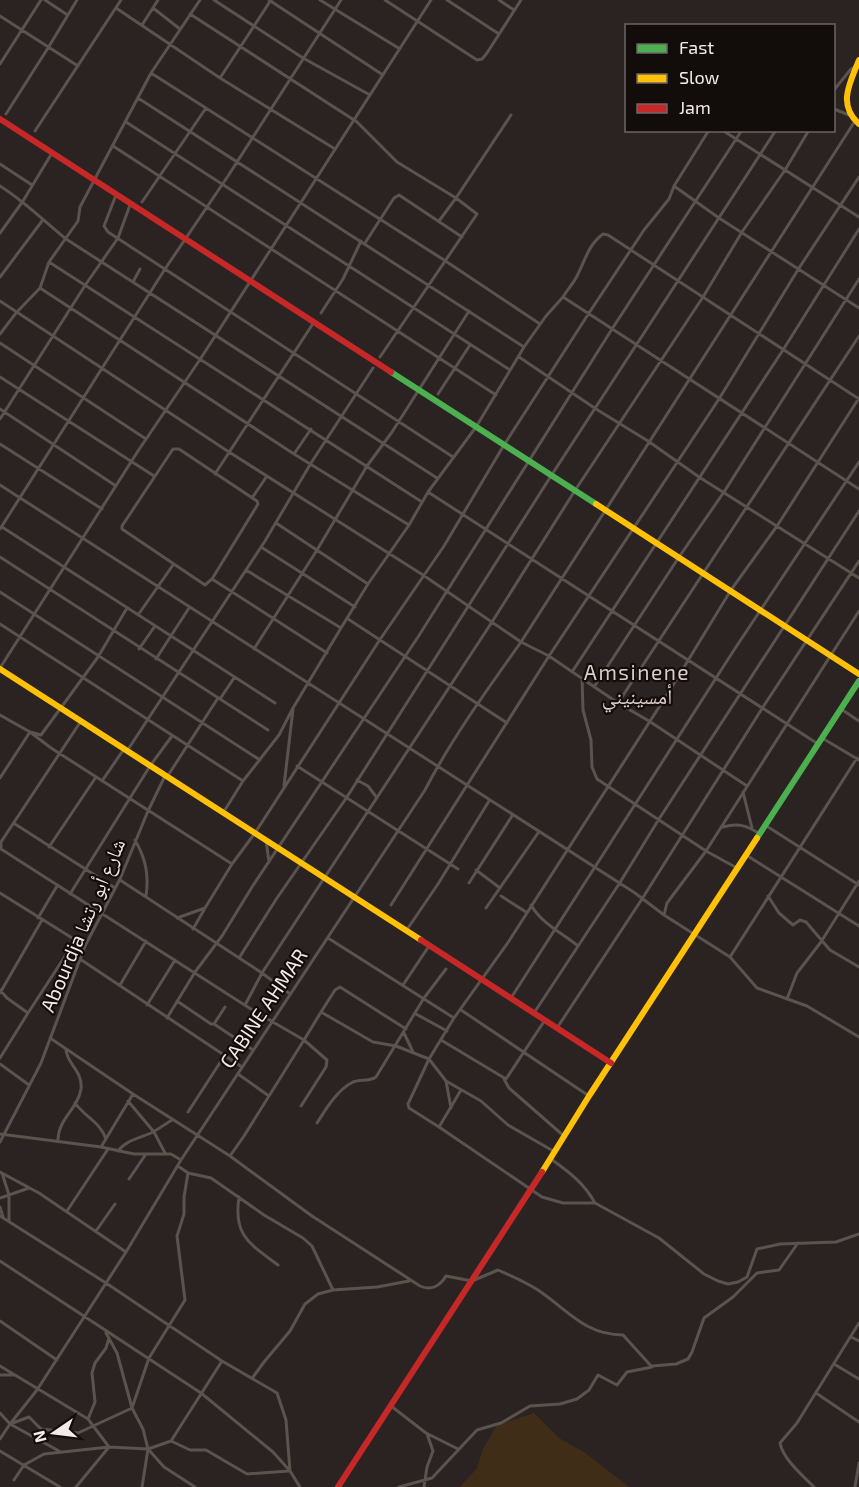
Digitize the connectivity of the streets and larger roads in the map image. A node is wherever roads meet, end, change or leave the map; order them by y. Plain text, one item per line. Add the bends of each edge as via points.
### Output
1 (43, 0) edge
2 (77, 0) edge
3 (121, 0) edge
4 (159, 0) edge
5 (200, 0) edge
6 (214, 0) edge
7 (270, 0) edge
8 (320, 0) edge
9 (341, 0) edge
10 (385, 0) edge
11 (431, 0) edge
12 (447, 0) edge
13 (499, 0) edge
14 (521, 0) edge
15 (116, 8) junction
16 (153, 8) junction
17 (335, 10) junction
18 (514, 10) junction
19 (190, 14) junction
20 (66, 15) junction
21 (0, 16) edge
22 (418, 20) junction
23 (142, 25) junction
24 (255, 26) junction
25 (180, 29) junction
26 (21, 30) junction
27 (319, 33) junction
28 (499, 34) junction
29 (171, 44) junction
30 (241, 47) junction
31 (48, 48) junction
32 (400, 50) junction
33 (303, 58) junction
34 (858, 63) edge
35 (0, 64) edge
36 (78, 66) junction
37 (151, 73) junction
38 (383, 75) junction
39 (220, 78) junction
40 (289, 78) junction
41 (835, 89) edge
42 (370, 95) junction
43 (138, 98) junction
44 (206, 108) junction
45 (835, 109) edge
46 (271, 111) junction
47 (511, 115) dead end
48 (849, 115) junction
49 (3, 117) edge
50 (355, 120) junction
51 (126, 122) junction
52 (857, 123) edge
53 (35, 131) dead end
54 (189, 131) junction
55 (708, 132) edge
56 (725, 132) edge
57 (741, 132) edge
58 (775, 132) edge
59 (808, 132) edge
60 (252, 137) junction
61 (736, 140) junction
62 (113, 146) junction
63 (335, 150) junction
64 (52, 153) junction
65 (175, 155) junction
66 (760, 155) junction
67 (237, 162) junction
68 (0, 164) edge
69 (785, 170) junction
70 (160, 177) junction
71 (859, 177) edge
72 (316, 179) junction
73 (95, 182) junction
74 (32, 185) junction
75 (222, 185) junction
76 (0, 186) edge
77 (674, 186) junction
78 (813, 187) junction
79 (116, 195) junction
80 (456, 198) junction
81 (23, 201) junction
82 (142, 202) dead end
83 (302, 202) junction
84 (695, 202) junction
85 (130, 205) junction
86 (840, 206) junction
87 (206, 207) junction
88 (859, 217) edge
89 (719, 218) junction
90 (380, 219) junction
91 (43, 220) junction
92 (439, 221) junction
93 (0, 223) edge
94 (286, 224) junction
95 (4, 226) junction
96 (859, 229) edge
97 (0, 232) edge
98 (742, 232) junction
99 (462, 237) junction
100 (118, 238) junction
101 (66, 239) junction
102 (185, 239) junction
103 (361, 241) junction
104 (365, 243) junction
105 (271, 248) junction
106 (631, 250) junction
107 (772, 250) junction
108 (444, 260) junction
109 (49, 262) junction
110 (102, 263) junction
111 (349, 265) junction
112 (655, 265) junction
113 (799, 268) junction
114 (140, 269) dead end
115 (165, 269) junction
116 (0, 277) edge
117 (859, 279) edge
118 (250, 280) junction
119 (678, 280) junction
120 (133, 282) junction
121 (86, 284) junction
122 (428, 285) junction
123 (823, 285) junction
124 (40, 288) junction
125 (335, 291) junction
126 (150, 294) junction
127 (563, 297) junction
128 (703, 297) junction
129 (846, 300) junction
130 (0, 301) edge
131 (413, 307) junction
132 (72, 308) junction
133 (859, 308) edge
134 (469, 311) junction
135 (229, 312) junction
136 (16, 313) junction
137 (589, 313) junction
138 (321, 314) dead end
139 (731, 315) junction
140 (135, 316) junction
141 (315, 322) junction
142 (540, 324) junction
143 (612, 329) junction
144 (398, 331) junction
145 (0, 334) edge
146 (454, 334) junction
147 (760, 334) junction
148 (215, 335) junction
149 (52, 336) junction
150 (859, 336) edge
151 (120, 340) junction
152 (0, 343) edge
153 (470, 344) junction
154 (636, 346) junction
155 (524, 347) junction
156 (783, 350) junction
157 (293, 352) junction
158 (380, 357) dead end
159 (518, 357) junction
160 (201, 358) junction
161 (439, 358) junction
162 (660, 361) junction
163 (805, 364) junction
164 (35, 366) junction
165 (373, 368) dead end
166 (455, 368) junction
167 (102, 369) junction
168 (510, 370) junction
169 (278, 376) junction
170 (0, 377) edge
171 (548, 379) junction
172 (688, 380) junction
173 (831, 380) junction
174 (185, 381) junction
175 (19, 389) junction
176 (418, 389) junction
177 (358, 394) junction
178 (438, 394) dead end
179 (572, 394) junction
180 (496, 395) junction
181 (84, 398) junction
182 (859, 398) edge
183 (264, 399) junction
184 (720, 399) junction
185 (0, 409) edge
186 (596, 409) junction
187 (166, 410) junction
188 (5, 412) junction
189 (742, 413) junction
190 (343, 417) junction
191 (0, 419) edge
192 (399, 421) junction
193 (69, 422) junction
194 (249, 422) junction
195 (620, 423) junction
196 (476, 427) junction
197 (311, 429) junction
198 (765, 429) junction
199 (146, 439) junction
200 (327, 440) junction
201 (648, 441) junction
202 (0, 444) edge
203 (54, 444) junction
204 (384, 444) junction
205 (504, 445) junction
206 (788, 445) junction
207 (229, 452) junction
208 (294, 454) junction
209 (453, 457) junction
210 (529, 461) junction
211 (131, 462) junction
212 (677, 462) junction
213 (859, 462) edge
214 (311, 463) junction
215 (817, 463) junction
216 (367, 466) junction
217 (39, 469) junction
218 (215, 474) junction
219 (154, 476) junction
220 (267, 476) junction
221 (551, 476) junction
222 (699, 477) junction
223 (437, 478) junction
224 (847, 482) junction
225 (0, 485) edge
226 (116, 486) junction
227 (859, 489) edge
228 (353, 491) junction
229 (428, 492) junction
230 (574, 492) junction
231 (724, 492) junction
232 (295, 493) junction
233 (20, 497) junction
234 (252, 498) junction
235 (422, 502) junction
236 (747, 507) junction
237 (102, 509) junction
238 (604, 510) junction
239 (859, 511) edge
240 (463, 514) junction
241 (336, 520) junction
242 (276, 523) junction
243 (409, 525) junction
244 (777, 526) junction
245 (0, 527) edge
246 (634, 528) junction
247 (486, 529) junction
248 (83, 537) junction
249 (656, 543) junction
250 (806, 543) junction
251 (509, 544) junction
252 (261, 547) junction
253 (317, 550) junction
254 (389, 554) junction
255 (0, 557) edge
256 (679, 557) junction
257 (532, 559) junction
258 (828, 559) junction
259 (859, 561) edge
260 (173, 565) junction
261 (65, 568) junction
262 (246, 570) junction
263 (302, 573) junction
264 (703, 573) junction
265 (851, 573) junction
266 (423, 575) junction
267 (561, 578) junction
268 (859, 578) edge
269 (212, 579) junction
270 (368, 584) junction
271 (158, 587) junction
272 (731, 590) junction
273 (51, 591) junction
274 (447, 591) junction
275 (0, 592) edge
276 (231, 592) junction
277 (590, 595) junction
278 (287, 596) junction
279 (469, 606) junction
280 (355, 607) junction
281 (127, 608) junction
282 (189, 608) junction
283 (613, 610) junction
284 (761, 610) junction
285 (859, 611) edge
286 (138, 615) junction
287 (35, 616) junction
288 (348, 618) junction
289 (272, 619) junction
290 (492, 622) junction
291 (212, 623) junction
292 (0, 624) edge
293 (635, 624) junction
294 (155, 626) junction
295 (785, 626) junction
296 (341, 628) junction
297 (113, 631) junction
298 (170, 636) junction
299 (20, 637) junction
300 (659, 640) junction
301 (379, 641) junction
302 (808, 641) junction
303 (521, 642) junction
304 (140, 649) junction
305 (254, 649) junction
306 (194, 652) junction
307 (327, 653) junction
308 (549, 656) junction
309 (831, 656) junction
310 (98, 657) junction
311 (405, 657) junction
312 (156, 659) junction
313 (689, 659) junction
314 (0, 669) edge
315 (427, 670) junction
316 (572, 672) junction
317 (179, 674) junction
318 (859, 674) edge
319 (83, 677) junction
320 (717, 677) junction
321 (234, 678) junction
322 (582, 678) junction
323 (859, 681) edge
324 (308, 683) junction
325 (451, 686) junction
326 (594, 687) junction
327 (741, 693) junction
328 (162, 697) junction
329 (219, 699) junction
330 (275, 703) dead end
331 (339, 703) junction
332 (477, 704) junction
333 (618, 704) junction
334 (763, 707) junction
335 (293, 708) junction
336 (62, 709) junction
337 (841, 709) junction
338 (1, 717) edge
339 (363, 718) junction
340 (81, 721) junction
341 (148, 721) junction
342 (650, 721) junction
343 (859, 721) edge
344 (204, 722) junction
345 (787, 722) junction
346 (507, 723) junction
347 (268, 730) dead end
348 (30, 732) junction
349 (387, 734) junction
350 (172, 736) junction
351 (677, 740) junction
352 (820, 741) junction
353 (188, 746) junction
354 (409, 748) junction
355 (125, 750) junction
356 (60, 754) junction
357 (700, 756) junction
358 (858, 759) edge
359 (260, 760) junction
360 (150, 766) junction
361 (297, 766) junction
362 (437, 766) junction
363 (723, 771) junction
364 (166, 776) junction
365 (96, 777) junction
366 (0, 778) edge
367 (357, 780) junction
368 (102, 781) junction
369 (243, 781) junction
370 (322, 782) junction
371 (467, 785) junction
372 (608, 786) junction
373 (747, 786) junction
374 (282, 791) junction
375 (743, 792) junction
376 (347, 797) junction
377 (377, 798) junction
378 (130, 799) junction
379 (490, 801) junction
380 (494, 804) junction
381 (636, 804) junction
382 (148, 811) junction
383 (369, 811) junction
384 (223, 813) junction
385 (512, 816) junction
386 (659, 819) junction
387 (15, 824) junction
388 (765, 825) junction
389 (721, 827) junction
390 (752, 828) junction
391 (398, 831) junction
392 (255, 833) junction
393 (538, 833) junction
394 (682, 834) junction
395 (760, 834) junction
396 (135, 840) junction
397 (266, 840) junction
398 (0, 841) edge
399 (49, 847) junction
400 (427, 848) junction
401 (799, 848) junction
402 (0, 849) edge
403 (279, 849) junction
404 (567, 851) junction
405 (706, 851) junction
406 (746, 855) junction
407 (269, 862) junction
408 (302, 863) junction
409 (232, 864) junction
410 (451, 864) junction
411 (737, 868) junction
412 (85, 869) junction
413 (458, 869) dead end
414 (595, 869) junction
415 (476, 870) junction
416 (781, 877) junction
417 (120, 879) junction
418 (326, 879) junction
419 (470, 883) dead end
420 (858, 883) edge
421 (619, 884) junction
422 (57, 886) junction
423 (115, 888) junction
424 (500, 888) junction
425 (0, 892) edge
426 (70, 894) junction
427 (501, 896) dead end
428 (768, 896) junction
429 (146, 897) junction
430 (354, 897) junction
431 (642, 899) junction
432 (531, 904) junction
433 (391, 905) dead end
434 (205, 908) junction
435 (486, 908) dead end
436 (526, 912) junction
437 (838, 912) junction
438 (101, 913) junction
439 (664, 915) junction
440 (177, 918) junction
441 (40, 919) junction
442 (859, 926) edge
443 (193, 928) junction
444 (556, 928) junction
445 (406, 931) junction
446 (694, 934) junction
447 (328, 938) junction
448 (75, 941) junction
449 (146, 941) junction
450 (821, 942) junction
451 (216, 944) junction
452 (85, 946) junction
453 (429, 946) junction
454 (578, 946) junction
455 (730, 957) junction
456 (239, 958) junction
457 (80, 959) junction
458 (175, 960) junction
459 (859, 967) edge
460 (446, 969) dead end
461 (195, 972) junction
462 (262, 973) junction
463 (482, 980) junction
464 (120, 985) junction
465 (403, 985) junction
466 (0, 991) edge
467 (291, 994) junction
468 (424, 998) junction
469 (511, 998) junction
470 (787, 999) junction
471 (177, 1001) junction
472 (147, 1005) junction
473 (245, 1005) junction
474 (225, 1007) dead end
475 (460, 1010) junction
476 (321, 1012) junction
477 (28, 1013) junction
478 (534, 1013) junction
479 (416, 1014) dead end
480 (167, 1018) junction
481 (454, 1018) junction
482 (545, 1020) junction
483 (273, 1021) junction
484 (214, 1024) junction
485 (557, 1028) junction
486 (447, 1030) junction
487 (405, 1031) junction
488 (859, 1037) edge
489 (50, 1038) junction
490 (304, 1040) junction
491 (441, 1040) junction
492 (396, 1046) junction
493 (66, 1050) junction
494 (254, 1050) junction
495 (414, 1052) junction
496 (523, 1053) junction
497 (225, 1055) junction
498 (0, 1058) edge
499 (429, 1059) junction
500 (611, 1063) junction
501 (0, 1064) edge
502 (242, 1066) junction
503 (238, 1074) junction
504 (504, 1079) junction
505 (446, 1081) junction
506 (29, 1085) junction
507 (462, 1090) junction
508 (133, 1094) junction
509 (268, 1096) junction
510 (589, 1096) junction
511 (128, 1101) junction
512 (75, 1104) junction
513 (301, 1106) dead end
514 (450, 1108) junction
515 (188, 1112) dead end
516 (172, 1120) junction
517 (317, 1123) dead end
518 (439, 1127) junction
519 (154, 1132) junction
520 (2, 1134) edge
521 (198, 1136) junction
522 (565, 1137) junction
523 (106, 1139) junction
524 (58, 1140) junction
525 (0, 1142) edge
526 (101, 1147) junction
527 (108, 1149) junction
528 (118, 1151) junction
529 (555, 1152) junction
530 (165, 1153) junction
531 (146, 1154) junction
532 (230, 1156) junction
533 (551, 1159) junction
534 (182, 1160) junction
535 (178, 1166) junction
536 (1, 1172) edge
537 (188, 1173) junction
538 (129, 1179) dead end
539 (29, 1188) junction
540 (532, 1189) junction
541 (9, 1195) junction
542 (239, 1197) junction
543 (0, 1198) edge
544 (595, 1203) junction
545 (115, 1204) dead end
546 (0, 1207) edge
547 (67, 1211) junction
548 (2, 1217) edge
549 (9, 1221) junction
550 (96, 1231) junction
551 (859, 1234) edge
552 (798, 1243) junction
553 (126, 1252) junction
554 (0, 1261) edge
555 (278, 1265) dead end
556 (411, 1281) junction
557 (472, 1281) junction
558 (106, 1283) junction
559 (333, 1290) junction
560 (84, 1318) junction
561 (0, 1321) edge
562 (859, 1323) edge
563 (169, 1327) junction
564 (105, 1332) junction
565 (851, 1337) junction
566 (109, 1338) junction
567 (859, 1341) edge
568 (149, 1358) junction
569 (57, 1360) junction
570 (222, 1361) junction
571 (834, 1364) junction
572 (0, 1366) edge
573 (652, 1367) junction
574 (0, 1375) edge
575 (14, 1375) junction
576 (253, 1377) junction
577 (859, 1379) edge
578 (38, 1390) junction
579 (201, 1393) junction
580 (815, 1393) junction
581 (391, 1406) junction
582 (132, 1408) junction
583 (0, 1413) edge
584 (88, 1419) junction
585 (859, 1422) edge
586 (10, 1424) junction
587 (94, 1426) junction
588 (426, 1432) junction
589 (0, 1439) edge
590 (171, 1441) junction
591 (109, 1447) junction
592 (148, 1449) junction
593 (458, 1449) junction
594 (0, 1451) edge
595 (61, 1452) junction
596 (859, 1463) edge
597 (24, 1465) junction
598 (290, 1471) junction
599 (14, 1480) dead end
600 (427, 1480) junction
601 (60, 1487) edge
602 (76, 1487) edge
603 (142, 1487) edge
604 (195, 1487) edge
605 (300, 1487) edge
606 (339, 1487) edge
607 (399, 1487) edge
608 (424, 1487) edge
609 (814, 1487) edge
610 (855, 1487) edge

1 - 20 street
1 - 26 street
2 - 20 street
3 - 15 street
4 - 16 street
5 - 19 street
6 - 24 street
7 - 24 street
7 - 27 street
8 - 17 street
9 - 17 street
10 - 22 street
11 - 22 street
12 - 28 street
13 - 18 street
14 - 18 street
15 - 23 street
15 - 36 street
16 - 23 street
16 - 25 street
17 - 27 street
17 - 32 street
18 - 28 street
19 - 25 street
19 - 30 street
20 - 31 street
21 - 26 street
22 - 28 street via 477,60
22 - 32 street
23 - 29 street
24 - 30 street
24 - 33 street
25 - 29 street
26 - 31 street
26 - 35 street
27 - 33 street
27 - 38 street
29 - 37 street
29 - 39 street
30 - 39 street
30 - 40 street
31 - 36 street
31 - 49 street
32 - 38 street
33 - 40 street
33 - 42 street
34 - 41 street
34 - 48 street via 846,101
36 - 53 street
37 - 43 street
37 - 44 street
38 - 42 street
39 - 46 street
40 - 46 street
40 - 50 street
42 - 50 street
43 - 51 street
43 - 54 street
44 - 54 street
44 - 60 street
45 - 48 street
46 - 60 street
46 - 63 street
47 - 80 street
48 - 52 street
49 - 64 street
50 - 63 street
50 - 80 street via 397,162
51 - 62 street
51 - 65 street
52 - 78 street, CABINE AHMAR
54 - 65 street
54 - 67 street
55 - 77 street
56 - 61 street
57 - 61 street
58 - 66 street
59 - 69 street
60 - 67 street
60 - 72 street
61 - 66 street
61 - 84 street
62 - 70 street
62 - 73 street
63 - 72 street
64 - 73 street
64 - 74 street
65 - 70 street
65 - 75 street
66 - 69 street
66 - 89 street
67 - 75 street
67 - 83 street
68 - 74 street
69 - 78 street
69 - 98 street
70 - 82 street
70 - 87 street
71 - 86 street
72 - 83 street
72 - 90 street
73 - 79 street
73 - 101 street
74 - 81 street
75 - 87 street
75 - 94 street
76 - 81 street
77 - 84 street
77 - 106 street via 669,199
78 - 86 street
78 - 107 street, CABINE AHMAR
79 - 85 street
79 - 100 street via 104,226
80 - 92 street
80 - 99 street via 477,214
81 - 91 street
81 - 95 street
83 - 94 street
83 - 103 street
84 - 89 street
84 - 112 street
85 - 100 street
85 - 102 street
86 - 88 street
86 - 113 street
87 - 102 street
87 - 105 street
89 - 98 street
89 - 119 street
90 - 92 street via 399,195
90 - 104 street
90 - 108 street
91 - 101 street
91 - 116 street
92 - 99 street
93 - 95 street
94 - 105 street
94 - 111 street
95 - 97 street
96 - 123 street
98 - 107 street
98 - 128 street
99 - 108 street
100 - 110 street
100 - 115 street
101 - 109 street
101 - 110 street
102 - 115 street
102 - 118 street
103 - 104 street
103 - 111 street
104 - 122 street
105 - 118 street
105 - 125 street
106 - 112 street
106 - 127 street via 603,234 588,250
106 - 137 street
107 - 113 street
107 - 139 street, CABINE AHMAR
108 - 122 street
108 - 142 street
109 - 121 street
109 - 124 street
110 - 120 street
110 - 121 street
111 - 125 street
111 - 131 street
112 - 119 street
112 - 143 street
113 - 123 street
113 - 147 street
114 - 120 street
115 - 126 street
115 - 135 street
117 - 129 street
118 - 135 street
118 - 141 street
119 - 128 street
119 - 154 street
120 - 126 street
121 - 132 street
121 - 140 street
122 - 131 street
122 - 134 street
123 - 129 street
123 - 156 street
124 - 132 street
124 - 136 street
125 - 138 street
125 - 144 street
126 - 140 street
126 - 148 street
127 - 137 street
127 - 142 street
128 - 139 street
128 - 162 street
129 - 133 street
129 - 163 street
130 - 136 street
131 - 144 street
131 - 146 street
132 - 149 street
132 - 151 street
134 - 146 street
134 - 155 street
135 - 148 street
135 - 157 street
136 - 145 street
136 - 149 street
137 - 143 street
137 - 171 street
139 - 147 street
139 - 172 street, CABINE AHMAR
140 - 151 street
140 - 160 street
141 - 157 street
141 - 176 street
142 - 155 street
143 - 154 street
143 - 179 street
144 - 158 street
144 - 161 street
146 - 153 street
146 - 161 street
147 - 156 street
147 - 184 street
148 - 160 street
148 - 169 street
149 - 164 street
149 - 167 street
150 - 173 street
151 - 167 street
151 - 174 street
152 - 164 street
153 - 166 street
153 - 168 street
154 - 162 street
154 - 186 street
155 - 159 street
156 - 163 street
156 - 189 street
157 - 169 street
157 - 177 street
159 - 168 street
159 - 171 street
160 - 174 street
160 - 183 street
161 - 166 street
161 - 176 street
162 - 172 street
162 - 195 street
163 - 173 street
163 - 198 street
164 - 175 street
164 - 181 street
165 - 177 street
166 - 178 street
166 - 180 street
167 - 181 street
167 - 187 street
168 - 180 street
169 - 183 street
169 - 190 street
170 - 175 street
171 - 179 street
171 - 205 street
172 - 184 street
172 - 201 street, CABINE AHMAR
173 - 182 street
173 - 206 street
174 - 187 street
174 - 194 street
175 - 188 street
175 - 193 street
176 - 192 street
176 - 196 street
177 - 190 street
177 - 192 street
179 - 186 street
179 - 210 street
180 - 196 street
181 - 193 street
181 - 199 street
182 - 215 street
183 - 194 street
183 - 197 street
184 - 189 street
184 - 212 street
185 - 188 street
186 - 195 street
186 - 221 street
187 - 199 street
187 - 207 street
188 - 191 street
188 - 203 street
189 - 198 street
189 - 222 street
190 - 200 street
190 - 204 street
192 - 204 street
192 - 209 street
193 - 203 street
193 - 211 street
194 - 207 street
194 - 208 street
195 - 201 street
195 - 230 street
196 - 205 street
196 - 209 street
197 - 200 street
197 - 208 street
198 - 206 street
198 - 231 street
199 - 211 street
200 - 214 street
200 - 216 street
201 - 212 street
201 - 238 street, CABINE AHMAR
202 - 217 street
203 - 217 street
203 - 226 street
204 - 216 street
204 - 223 street
205 - 210 street
205 - 240 street
206 - 215 street
206 - 236 street
207 - 218 street
207 - 220 street
208 - 214 street
209 - 223 street
210 - 221 street
210 - 247 street
211 - 219 street
211 - 226 street
212 - 222 street
212 - 246 street
213 - 224 street
214 - 228 street
214 - 232 street
215 - 224 street
215 - 244 street
216 - 228 street
216 - 235 street
217 - 233 street
217 - 237 street
218 - 219 street via 173,449
218 - 234 street
219 - 260 street via 122,530
220 - 232 street
220 - 234 street
221 - 230 street
221 - 251 street
222 - 231 street
222 - 249 street
223 - 229 street
224 - 227 street
224 - 250 street
225 - 233 street
226 - 237 street
228 - 241 street
228 - 243 street
229 - 235 street
229 - 240 street
230 - 238 street
230 - 257 street
231 - 236 street
231 - 256 street
232 - 241 street
232 - 242 street
233 - 245 street
233 - 248 street
234 - 269 street via 258,507
235 - 243 street
236 - 244 street
236 - 264 street
237 - 248 street
238 - 246 street
238 - 267 street, CABINE AHMAR
239 - 258 street
240 - 247 street
240 - 266 street
241 - 253 street
241 - 254 street
242 - 252 street
242 - 253 street
243 - 254 street
244 - 250 street
244 - 272 street
245 - 261 street
246 - 249 street
246 - 277 street
247 - 251 street
247 - 274 street
248 - 261 street
248 - 271 street
249 - 256 street
249 - 283 street
250 - 258 street
250 - 284 street
251 - 257 street
251 - 279 street
252 - 262 street
252 - 263 street
253 - 263 street
253 - 270 street
254 - 266 street
254 - 270 street
255 - 273 street
256 - 264 street
256 - 293 street
257 - 267 street
257 - 290 street
258 - 265 street
258 - 295 street
259 - 265 street
260 - 269 street via 201,584
260 - 271 street
261 - 273 street
261 - 281 street
262 - 276 street
262 - 278 street
263 - 278 street
263 - 280 street
264 - 272 street
264 - 300 street
265 - 268 street
265 - 302 street
266 - 274 street
266 - 301 street
267 - 277 street
267 - 303 street, CABINE AHMAR
269 - 276 street
270 - 280 street
271 - 282 street
271 - 286 street
272 - 284 street
272 - 313 street
273 - 287 street
273 - 297 street
274 - 279 street
274 - 311 street
275 - 287 street
276 - 289 street
276 - 291 street
277 - 283 street
277 - 308 street
278 - 289 street
278 - 296 street
279 - 290 street
279 - 315 street
280 - 288 street
281 - 286 street
281 - 297 street
282 - 291 street
282 - 298 street
283 - 293 street
283 - 316 street
284 - 295 street
284 - 320 street
285 - 309 street
286 - 294 street
287 - 299 street
287 - 310 street
288 - 296 street
288 - 301 street
289 - 305 street
289 - 307 street
290 - 303 street
290 - 325 street
291 - 305 street
291 - 306 street
292 - 299 street
293 - 300 street
293 - 326 street
294 - 298 street
294 - 304 street
295 - 302 street
295 - 327 street
296 - 307 street
297 - 304 street
297 - 310 street
298 - 306 street
298 - 312 street
299 - 314 street
299 - 319 street
300 - 313 street
300 - 333 street
301 - 311 street
301 - 331 street
302 - 309 street
302 - 334 street
303 - 308 street
303 - 332 street, CABINE AHMAR
304 - 312 street
305 - 324 street
306 - 317 street
306 - 321 street
307 - 324 street
308 - 316 street
308 - 346 street
309 - 318 street
309 - 345 street
310 - 319 street
310 - 328 street
311 - 315 street
311 - 339 street
312 - 317 street
313 - 320 street
313 - 342 street
314 - 336 street
315 - 325 street
315 - 349 street
316 - 322 street
317 - 328 street
317 - 329 street
319 - 336 street
319 - 341 street
320 - 327 street
320 - 351 street
321 - 329 street, Abourdja شارع أبو رتشا
321 - 330 street
322 - 326 street
322 - 372 street via 592,767 597,779
323 - 337 street
324 - 331 street
324 - 335 street
325 - 332 street
325 - 354 street
326 - 333 street
327 - 334 street
327 - 357 street
328 - 341 street
328 - 344 street
329 - 344 street, Abourdja شارع أبو رتشا
329 - 347 street
331 - 339 street
331 - 361 street
332 - 346 street
332 - 362 street, CABINE AHMAR
333 - 342 street
334 - 345 street
334 - 363 street
335 - 359 street
335 - 374 street
336 - 340 street
336 - 348 street via 41,735
337 - 343 street
337 - 352 street
338 - 348 street
339 - 349 street
339 - 370 street
340 - 355 street
340 - 356 street
341 - 350 street
341 - 355 street
342 - 351 street
342 - 372 street
344 - 353 street, Abourdja شارع أبو رتشا
344 - 359 street
345 - 352 street
345 - 373 street
346 - 371 street
348 - 356 street
348 - 366 street
349 - 354 street
349 - 367 street
350 - 353 street
350 - 360 street
351 - 357 street
351 - 381 street
352 - 358 street
352 - 388 street
353 - 364 street, Abourdja شارع أبو رتشا
353 - 369 street
354 - 362 street
354 - 377 street
355 - 360 street
355 - 368 street
356 - 365 street
356 - 387 street
357 - 363 street
357 - 386 street
358 - 401 street
359 - 369 street
360 - 364 street
360 - 378 street
361 - 370 street
361 - 374 street
362 - 371 street
362 - 391 street, CABINE AHMAR
363 - 373 street
363 - 394 street
364 - 382 street, Abourdja شارع أبو رتشا
364 - 384 street
365 - 368 street
365 - 399 street
367 - 376 street
367 - 377 street
368 - 378 street
369 - 384 street
370 - 376 street
370 - 403 street
371 - 379 street
371 - 380 street
371 - 400 street
372 - 381 street
372 - 404 street
373 - 375 street
374 - 392 street
375 - 389 street
375 - 390 street
376 - 383 street
376 - 408 street
377 - 383 street
378 - 382 street
378 - 412 street
379 - 380 street
379 - 410 street
380 - 385 street
381 - 386 street
381 - 414 street
382 - 396 street, Abourdja شارع أبو رتشا
382 - 409 street
383 - 391 street
383 - 418 street
384 - 392 street
385 - 393 street
385 - 415 street
386 - 394 street
386 - 421 street
387 - 398 street
387 - 399 street
388 - 395 street
388 - 401 street
389 - 390 street via 737,823
389 - 405 street
390 - 395 street
391 - 400 street
391 - 430 street, CABINE AHMAR
392 - 397 street
392 - 409 street
393 - 404 street
393 - 424 street
394 - 405 street
394 - 431 street
395 - 406 street
396 - 417 street, Abourdja شارع أبو رتشا
396 - 429 street via 148,873
397 - 403 street
397 - 407 street
398 - 402 street
399 - 412 street
400 - 410 street
400 - 433 street
401 - 416 street
401 - 420 street
402 - 422 street
403 - 407 street
403 - 408 street
404 - 414 street
404 - 432 street
405 - 411 street
405 - 439 street via 667,903
406 - 411 street
406 - 416 street
407 - 451 street
408 - 418 street
408 - 456 street
409 - 434 street
410 - 413 street
410 - 445 street
411 - 446 street
412 - 423 street
412 - 426 street
414 - 421 street
414 - 444 street
415 - 419 street
415 - 424 street
416 - 428 street
416 - 437 street
417 - 423 street, Abourdja شارع أبو رتشا
417 - 429 street
418 - 430 street
418 - 462 street
420 - 437 street
421 - 431 street
421 - 454 street
422 - 426 street
422 - 441 street
423 - 438 street, Abourdja شارع أبو رتشا
424 - 435 street
425 - 441 street
426 - 438 street
427 - 436 street
428 - 450 street via 779,913 793,925 800,920 806,922
428 - 455 street
429 - 440 street
430 - 445 street
430 - 447 street, CABINE AHMAR
431 - 439 street
431 - 485 street
432 - 436 street
432 - 444 street via 544,922
434 - 440 street
434 - 443 street
436 - 463 street
437 - 442 street
437 - 450 street
438 - 449 street
438 - 452 street, Abourdja شارع أبو رتشا
439 - 446 street
440 - 443 street
441 - 448 street
441 - 466 street
443 - 451 street
444 - 454 street
444 - 469 street
445 - 453 street
446 - 455 street
446 - 500 street
447 - 465 street
447 - 467 street, CABINE AHMAR
448 - 452 street
448 - 477 street
449 - 458 street
449 - 464 street
450 - 459 street
450 - 470 street via 797,973
451 - 456 street
451 - 461 street
452 - 457 street, Abourdja شارع أبو رتشا
453 - 463 street
453 - 465 street
454 - 478 street
455 - 470 street via 758,988
456 - 462 street
457 - 464 street
457 - 489 street, Abourdja شارع أبو رتشا
458 - 461 street
458 - 472 street
460 - 468 street
461 - 471 street
461 - 473 street
462 - 467 street
462 - 473 street
463 - 469 street
463 - 475 street
464 - 472 street
465 - 468 street
466 - 477 street
467 - 483 street, CABINE AHMAR
468 - 481 street
468 - 487 street
469 - 478 street
470 - 488 street via 807,1006
471 - 480 street
471 - 484 street
472 - 480 street
473 - 483 street
474 - 484 street
475 - 481 street
475 - 496 street
476 - 487 street via 340,987
476 - 490 street
476 - 492 street via 373,1042
477 - 498 street
478 - 482 street
479 - 486 street
480 - 497 street
481 - 486 street
482 - 485 street
482 - 496 street
483 - 490 street
483 - 494 street, CABINE AHMAR
484 - 494 street
485 - 500 street
486 - 491 street
487 - 492 street
487 - 495 street
489 - 493 street
489 - 506 street, Abourdja شارع أبو رتشا
490 - 509 street
490 - 513 street via 327,1060
491 - 499 street
491 - 504 street
492 - 495 street
492 - 517 street via 375,1078 351,1083 329,1104
493 - 508 street
493 - 512 street via 80,1079
494 - 502 street, CABINE AHMAR
495 - 499 street
496 - 504 street via 509,1078
496 - 510 street
497 - 502 street
497 - 515 street
499 - 505 street
499 - 518 street via 408,1104
500 - 510 street
501 - 506 street
502 - 503 street, CABINE AHMAR
503 - 509 street
503 - 521 street, CABINE AHMAR
504 - 522 street via 508,1088
505 - 507 street
505 - 514 street
506 - 520 street, Abourdja شارع أبو رتشا
507 - 514 street
507 - 529 street via 508,1125
508 - 511 street
508 - 516 street
509 - 532 street
510 - 522 street
511 - 519 street
511 - 523 street
512 - 523 street via 101,1128
512 - 524 street via 61,1124
514 - 518 street
516 - 519 street
516 - 521 street
518 - 540 street
519 - 528 street via 122,1145
519 - 530 street
520 - 524 street
520 - 525 street, Abourdja شارع أبو رتشا
521 - 532 street
521 - 534 street, CABINE AHMAR
522 - 529 street
523 - 526 street
524 - 526 street
526 - 527 street
527 - 528 street
527 - 547 street
528 - 531 street
529 - 533 street
530 - 531 street
530 - 534 street
531 - 538 street
532 - 556 street
533 - 540 street
533 - 544 street via 575,1176
534 - 535 street, CABINE AHMAR
535 - 537 street
535 - 553 street, CABINE AHMAR
536 - 539 street
536 - 541 street
537 - 542 street via 211,1178
537 - 563 street via 184,1214 177,1236 185,1300
539 - 541 street
539 - 547 street
540 - 544 street via 554,1201
540 - 557 street
541 - 543 street
541 - 549 street
542 - 555 street via 237,1218 248,1244
542 - 559 street via 308,1242
544 - 552 street via 659,1238 704,1274 728,1284 747,1277 757,1249
545 - 550 street
546 - 548 street
547 - 550 street
548 - 549 street
549 - 558 street
550 - 553 street
551 - 552 street via 836,1242
552 - 573 street via 779,1270 757,1273 704,1318 687,1359
553 - 558 street, CABINE AHMAR
554 - 560 street
556 - 557 street via 431,1288 441,1285 446,1276
556 - 559 street
557 - 573 street via 498,1270 516,1278 577,1321 605,1334 623,1335
557 - 581 street
558 - 560 street, CABINE AHMAR
558 - 563 street
559 - 576 street via 318,1294 305,1304 290,1332
560 - 564 street
560 - 569 street, CABINE AHMAR
561 - 569 street
562 - 565 street
563 - 568 street
563 - 570 street
564 - 566 street
564 - 568 street
565 - 567 street
565 - 571 street
566 - 582 street
566 - 584 street via 92,1373 95,1402
568 - 579 street
568 - 582 street
569 - 578 street, CABINE AHMAR
570 - 576 street
570 - 579 street
571 - 577 street
571 - 580 street
572 - 575 street
573 - 593 street via 627,1372 617,1385 598,1375 589,1390 577,1399 530,1406 501,1423 477,1430
574 - 575 street
575 - 578 street
576 - 598 street via 279,1397 286,1420
578 - 584 street
578 - 586 street, CABINE AHMAR
579 - 590 street
579 - 598 street via 273,1452
580 - 585 street
580 - 609 street via 780,1443 787,1457
581 - 588 street
581 - 606 street
582 - 587 street
582 - 592 street
583 - 586 street
584 - 587 street
586 - 587 street via 29,1417 41,1429 78,1433
586 - 589 street, CABINE AHMAR
586 - 595 street
587 - 591 street
588 - 593 street
588 - 600 street via 433,1451
590 - 592 street
590 - 598 street via 190,1450 206,1450 247,1474
591 - 592 street
591 - 595 street
591 - 602 street
592 - 603 street
592 - 604 street via 164,1467
593 - 600 street via 437,1475
594 - 597 street
595 - 597 street via 44,1454
596 - 610 street
597 - 599 street
597 - 601 street
598 - 605 street
600 - 607 street
600 - 608 street

